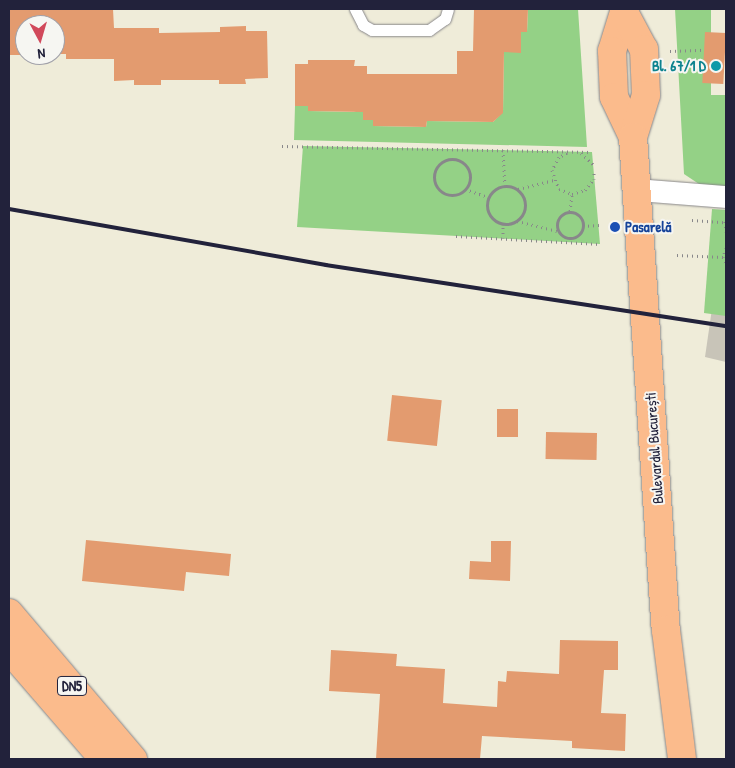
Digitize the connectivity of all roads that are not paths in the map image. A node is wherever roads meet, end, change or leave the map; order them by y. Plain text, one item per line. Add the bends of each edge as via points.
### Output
1 (355, 9) edge
2 (448, 9) edge
3 (625, 12) edge
4 (636, 190) junction
5 (726, 197) edge
6 (9, 614) edge
7 (9, 649) edge
8 (104, 759) edge
9 (133, 759) edge
10 (682, 759) edge

1 - 2 lane via 363,25 372,30 438,26
3 - 4 main road, Bulevardul București via 612,51 614,97 633,137
4 - 5 street
4 - 10 main road, Bulevardul București via 666,630
6 - 9 main road, DN5
7 - 8 main road, DN5

